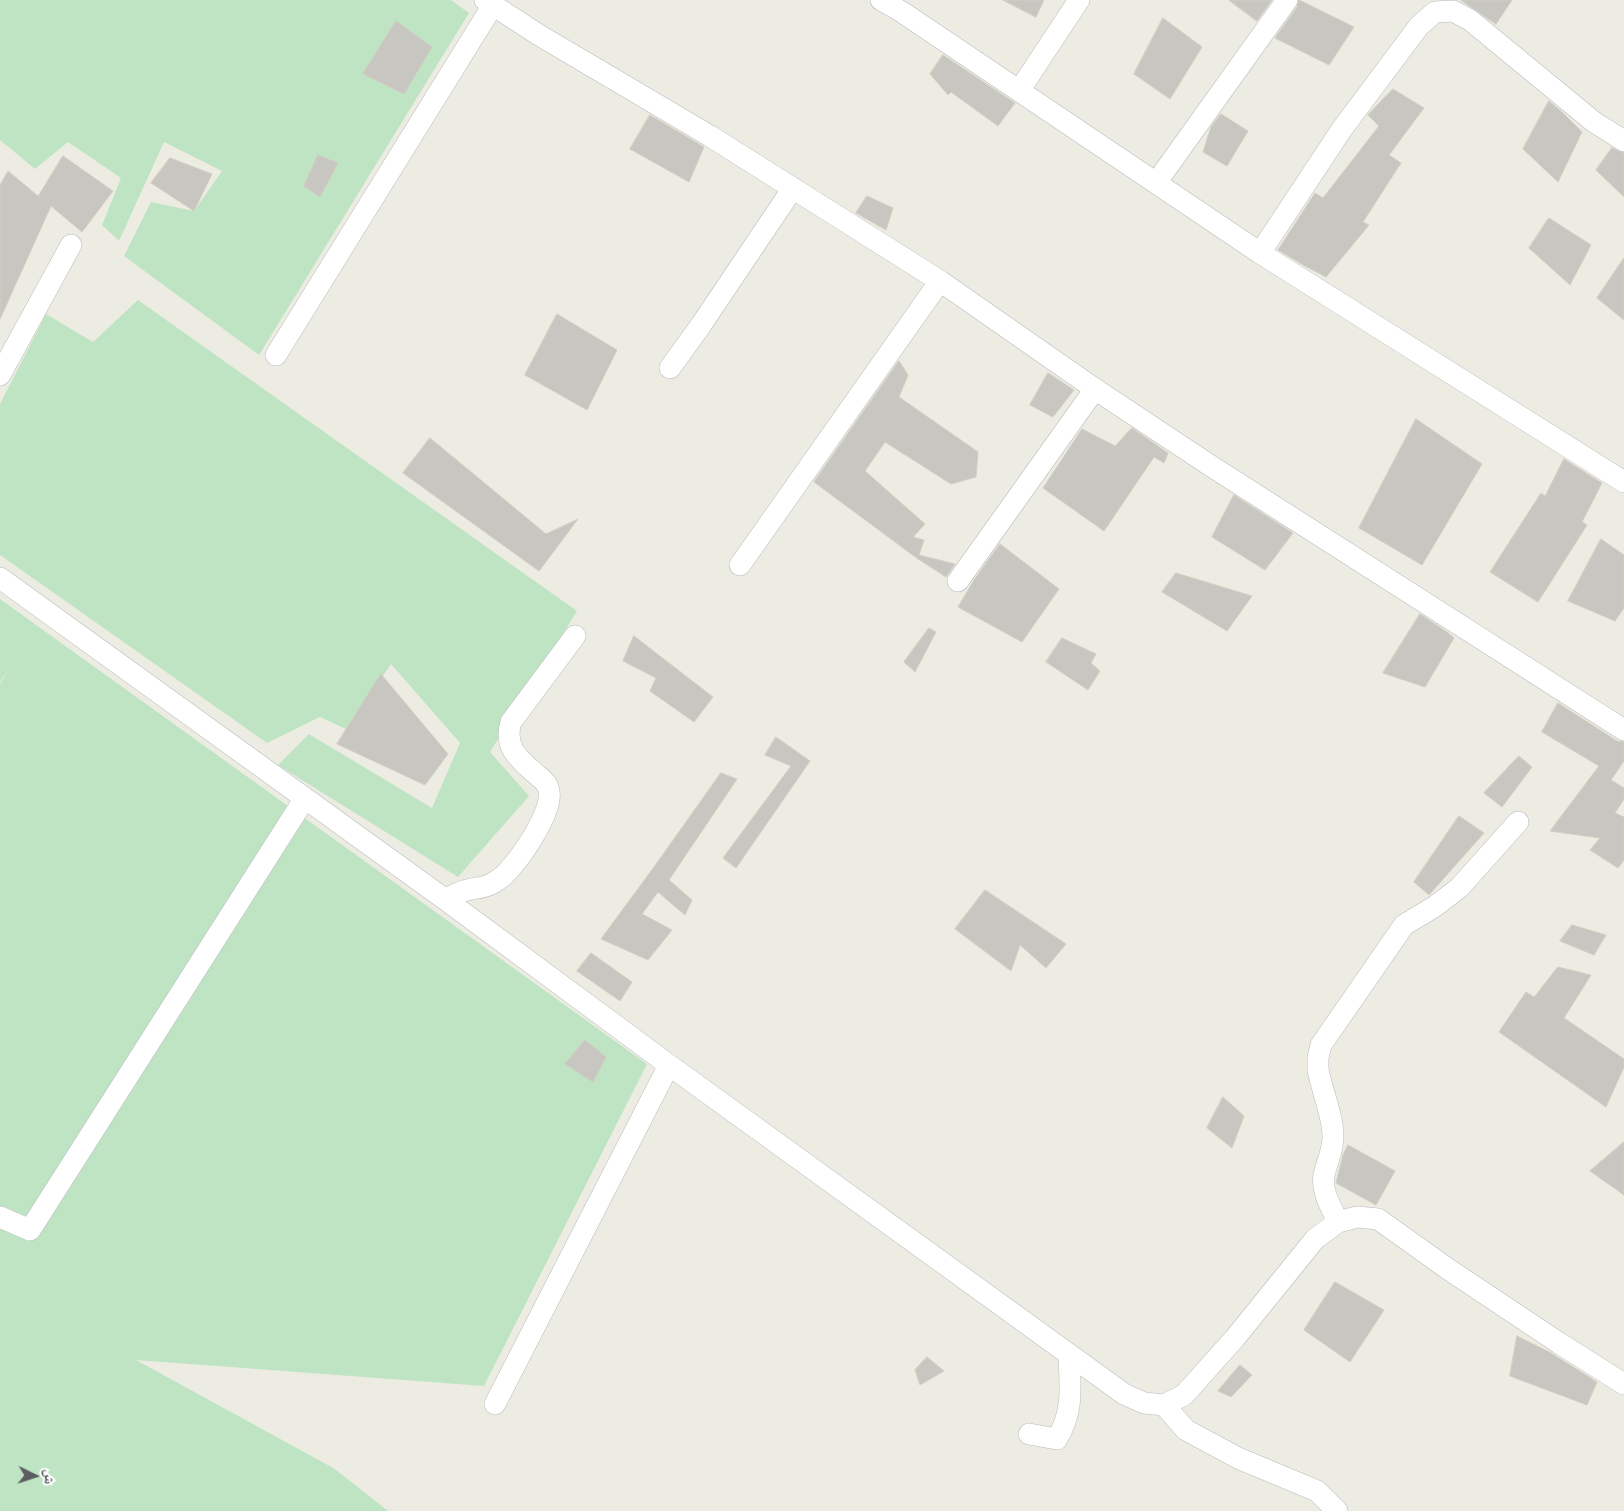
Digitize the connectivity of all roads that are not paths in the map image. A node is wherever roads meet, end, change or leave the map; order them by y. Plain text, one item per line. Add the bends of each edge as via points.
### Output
1 (881, 0) edge
2 (1079, 0) edge
3 (1287, 0) edge
4 (489, 3) edge
5 (905, 6) edge
6 (1019, 91) junction
7 (1624, 141) edge
8 (1156, 184) junction
9 (793, 188) junction
10 (71, 245) dead end
11 (1260, 253) junction
12 (940, 280) junction
13 (276, 354) dead end
14 (670, 368) dead end
15 (0, 375) edge
16 (1095, 389) junction
17 (1624, 482) edge
18 (740, 564) dead end
19 (0, 578) edge
20 (958, 581) dead end
21 (575, 636) dead end
22 (1624, 730) edge
23 (305, 798) junction
24 (1518, 822) dead end
25 (446, 900) junction
26 (668, 1066) junction
27 (0, 1217) edge
28 (1338, 1222) junction
29 (1069, 1355) junction
30 (1624, 1384) edge
31 (495, 1404) dead end
32 (1164, 1405) junction
33 (1029, 1434) dead end
34 (1337, 1511) edge

1 - 5 street
2 - 6 street
3 - 8 street
4 - 9 street
4 - 13 street
5 - 6 street
6 - 8 street
7 - 11 street via 1594,122 1470,20 1453,11 1435,12 1419,26 1342,129
8 - 11 street
9 - 12 street
9 - 14 street
10 - 15 street
11 - 17 street
12 - 16 street
12 - 18 street
16 - 20 street
16 - 22 street
19 - 23 street
21 - 25 street via 511,722 508,731 517,757 548,787 549,799 544,818 529,845 507,872 490,885 456,893
23 - 25 street
23 - 27 street via 30,1230
24 - 28 street via 1459,888 1404,925 1321,1045 1318,1069 1333,1136 1323,1184
25 - 26 street
26 - 29 street
26 - 31 street
28 - 30 street via 1357,1217 1378,1219 1448,1269
28 - 32 street via 1315,1239 1184,1395
29 - 32 street via 1124,1394 1144,1403
29 - 33 street via 1070,1402 1065,1424 1057,1439
32 - 34 street via 1186,1430 1238,1458 1317,1491

